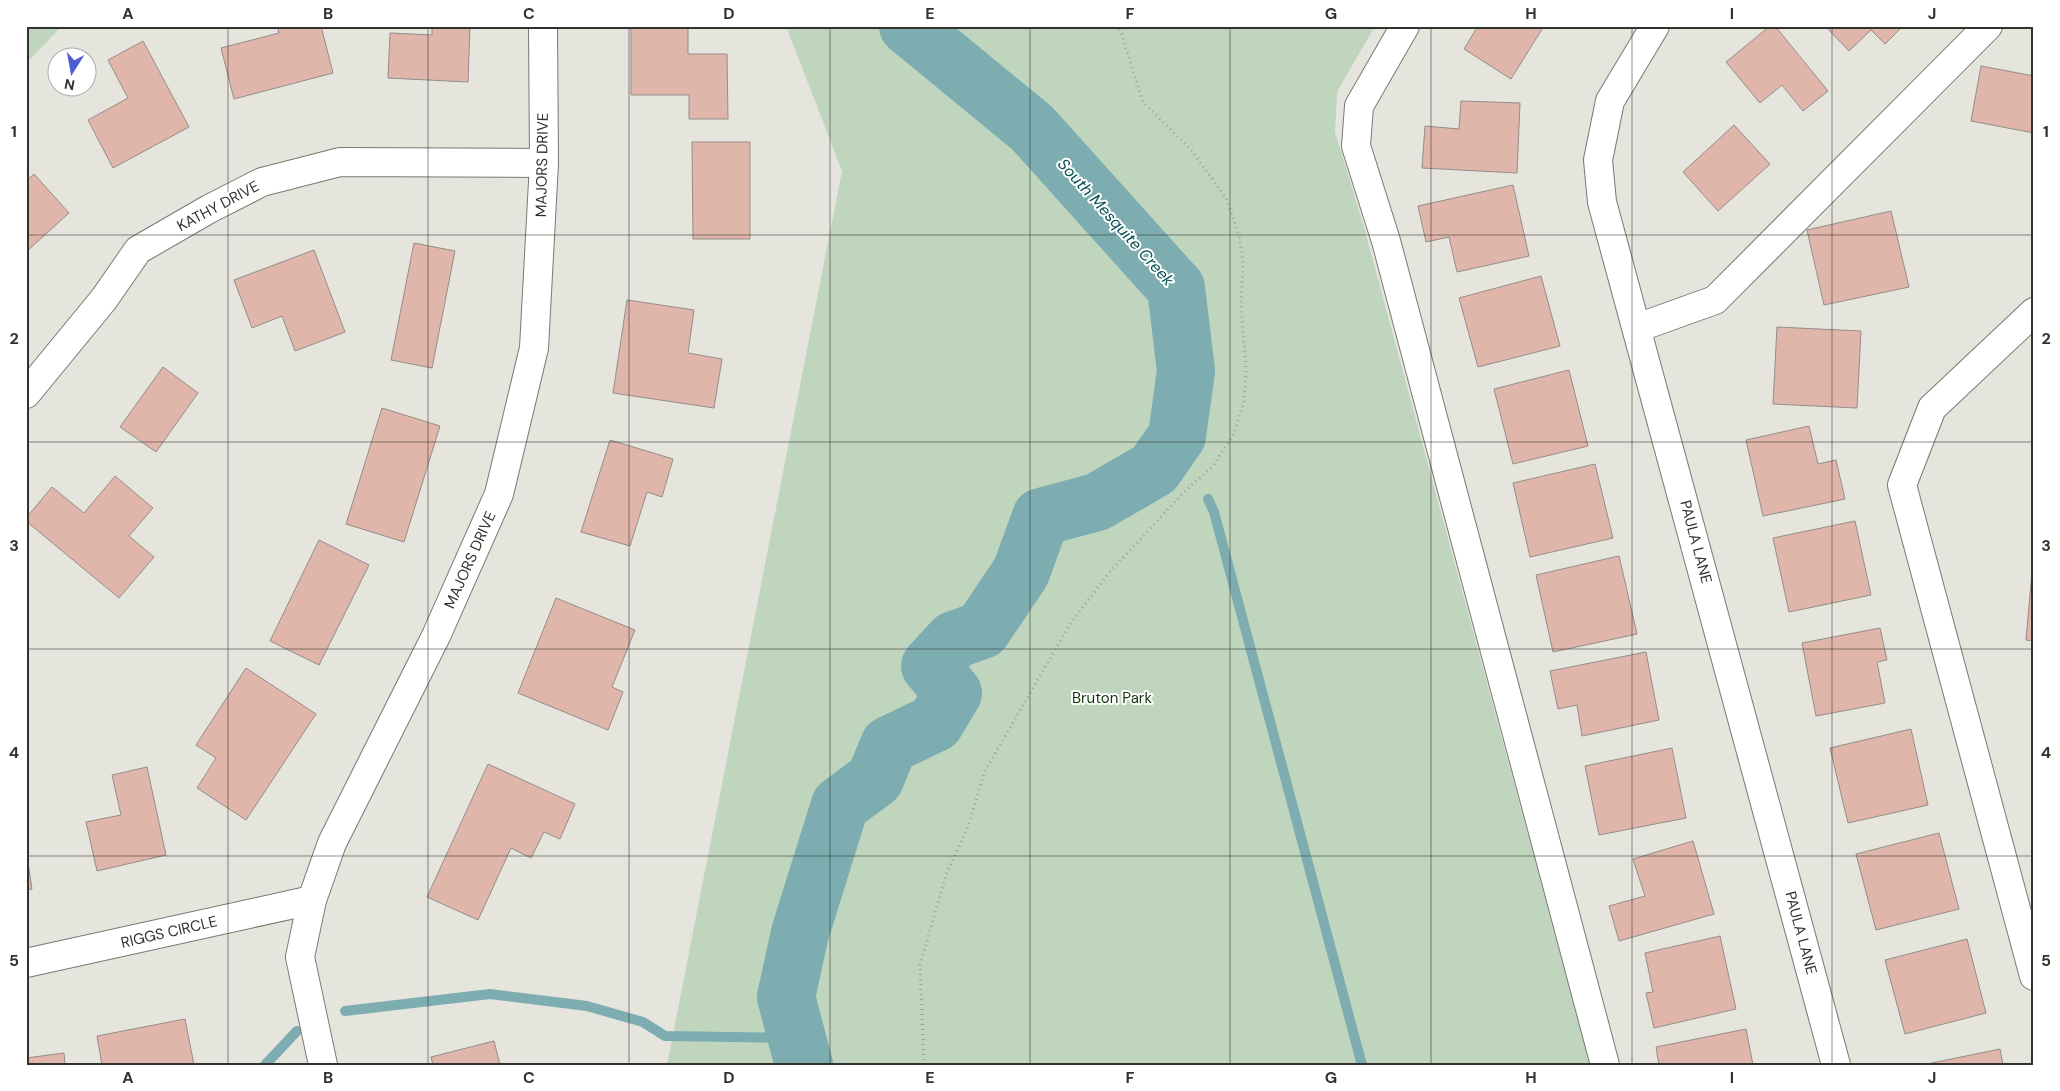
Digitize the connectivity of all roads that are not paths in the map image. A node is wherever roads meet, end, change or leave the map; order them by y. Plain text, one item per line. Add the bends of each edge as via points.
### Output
1 (543, 26) edge
2 (1405, 26) edge
3 (1655, 26) edge
4 (1988, 26) edge
5 (544, 163) junction
6 (2034, 312) edge
7 (1637, 328) junction
8 (26, 394) edge
9 (312, 900) junction
10 (26, 964) edge
11 (2034, 976) edge
12 (323, 1065) edge
13 (1605, 1065) edge
14 (1836, 1065) edge

1 - 5 street, MAJORS DRIVE
2 - 13 street via 1359,106 1356,146 1386,241
3 - 7 street, PAULA LANE via 1610,100 1598,160 1602,202
4 - 7 street via 1715,300
5 - 8 street, KATHY DRIVE via 340,162 262,182 138,250 98,306
5 - 9 street, MAJORS DRIVE via 534,348 498,494 436,636 332,843
6 - 11 street via 1932,408 1902,485
7 - 14 street, PAULA LANE
9 - 10 street, RIGGS CIRCLE
9 - 12 street, MAJORS DRIVE via 300,957

